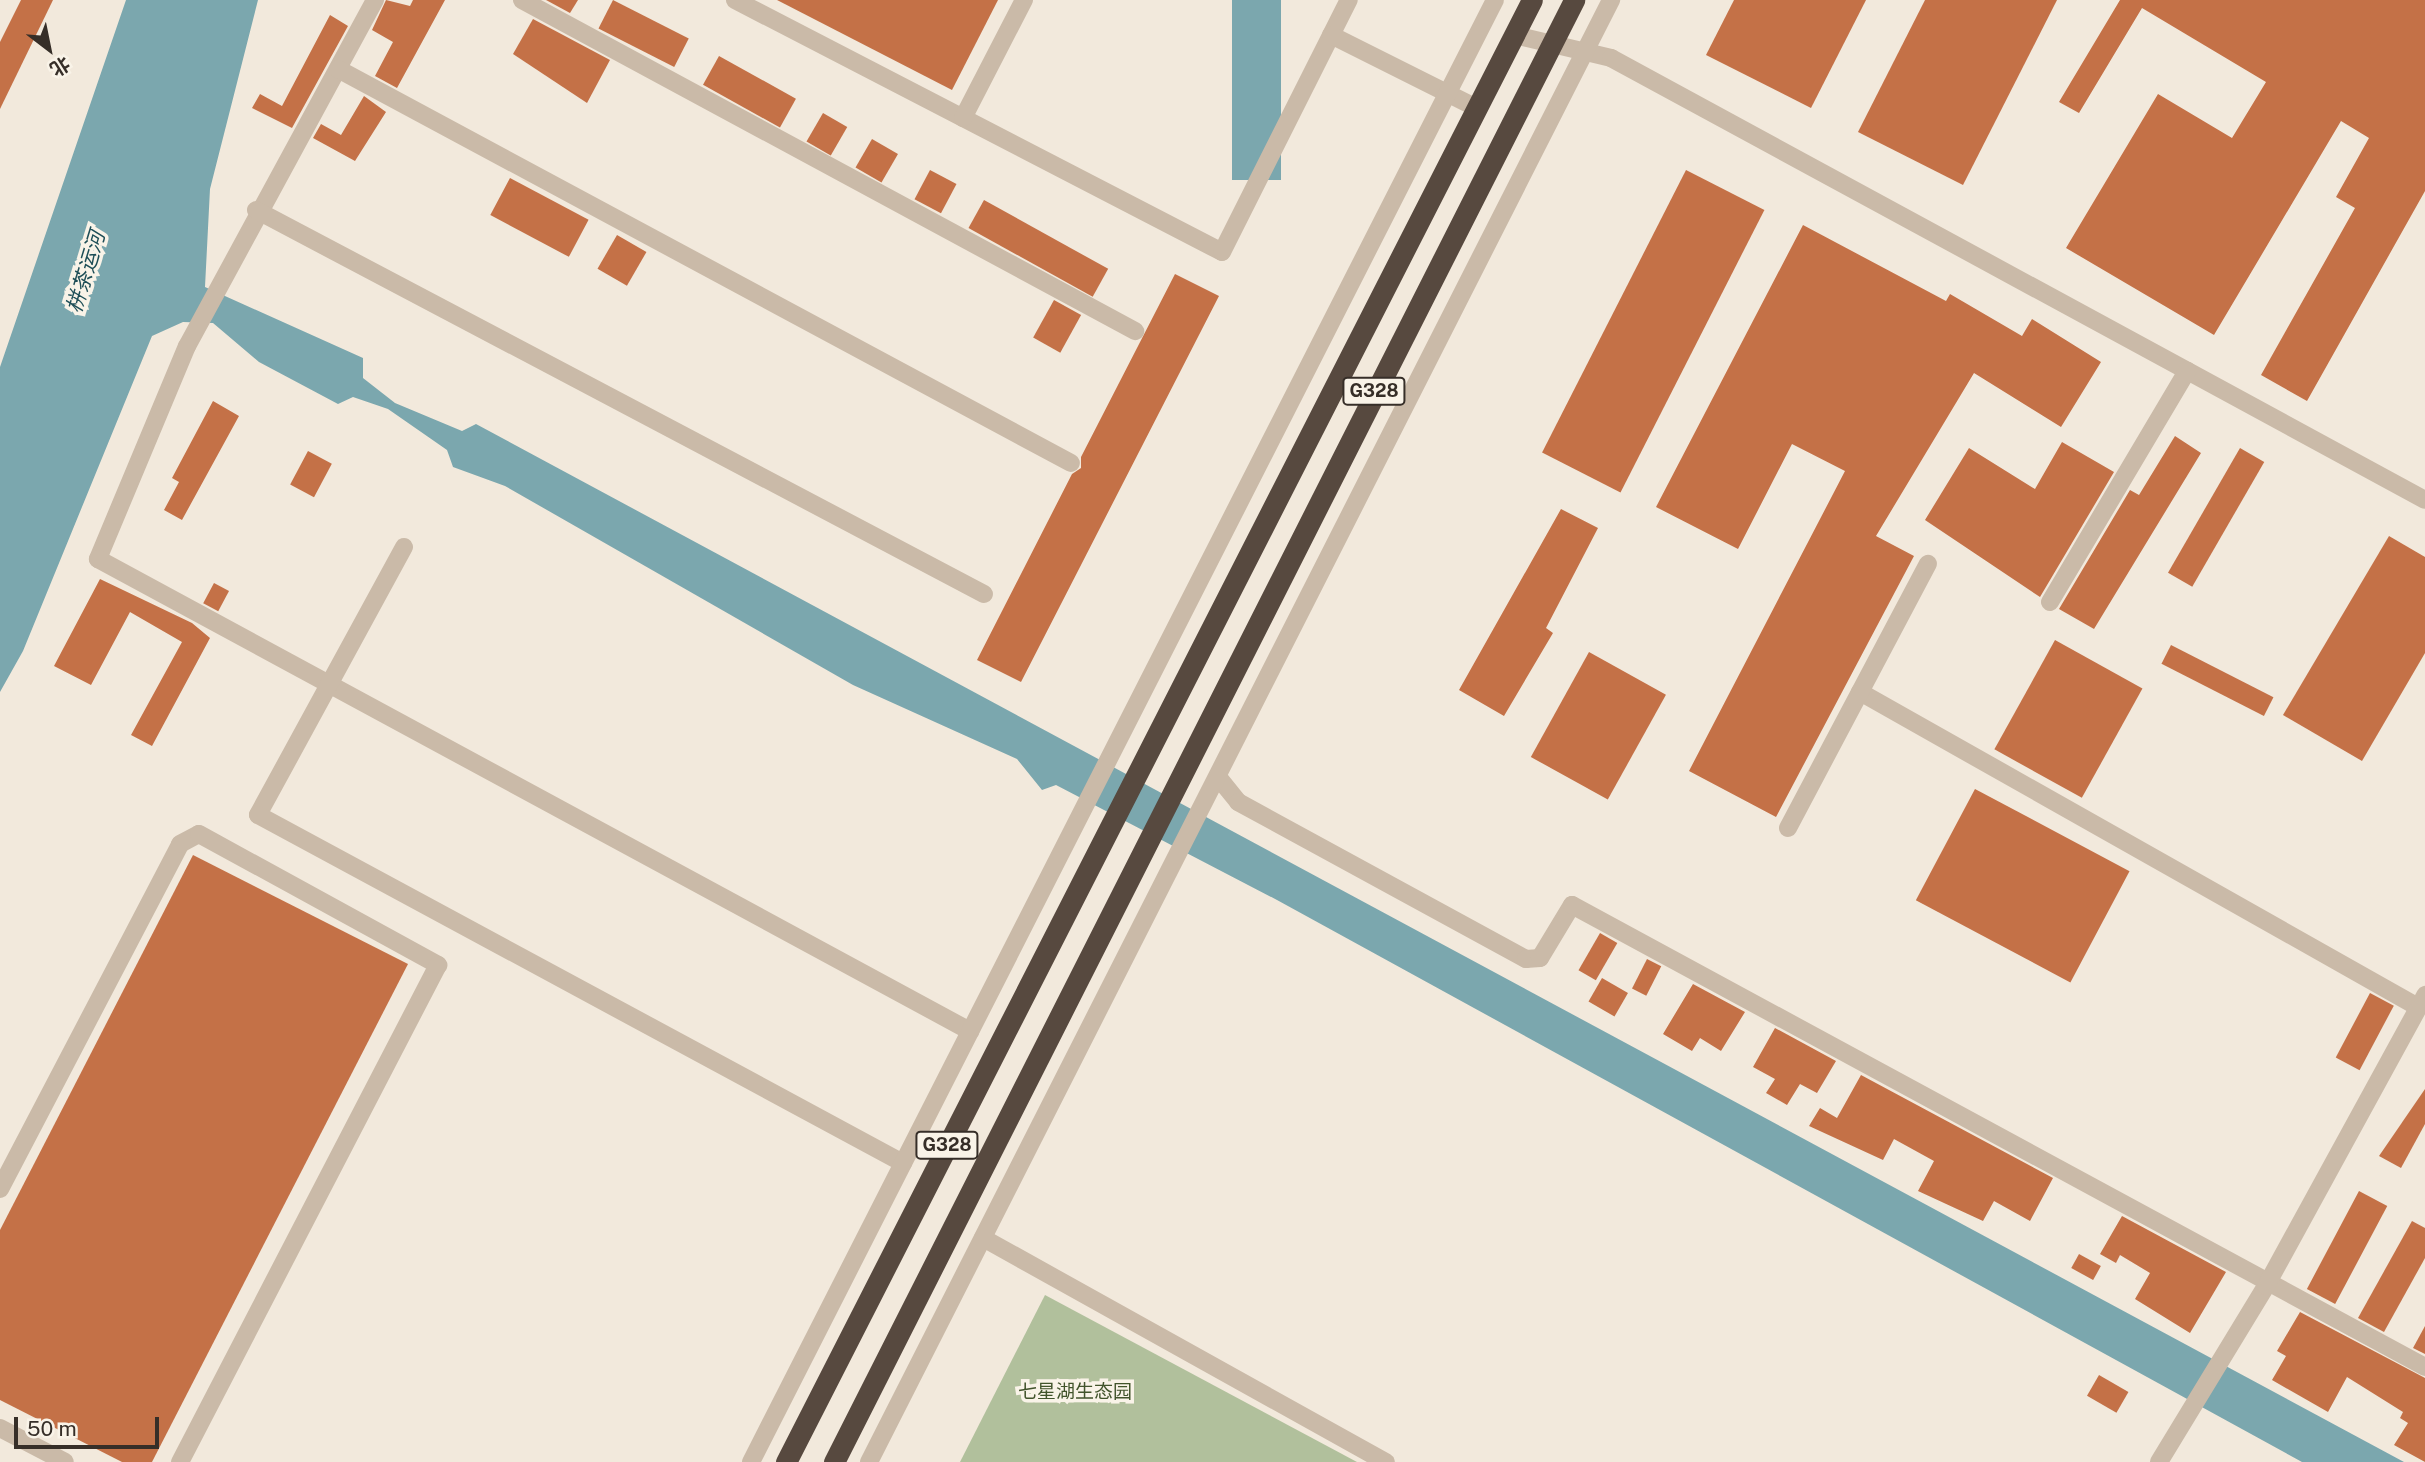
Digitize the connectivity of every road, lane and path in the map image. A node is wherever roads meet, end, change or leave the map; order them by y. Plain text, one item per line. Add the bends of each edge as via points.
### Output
1 (375, 0) edge
2 (522, 0) edge
3 (735, 0) edge
4 (1024, 0) edge
5 (1349, 0) edge
6 (1495, 0) edge
7 (1532, 0) edge
8 (1574, 0) edge
9 (1611, 0) edge
10 (1331, 35) junction
11 (1514, 35) junction
12 (1550, 47) junction
13 (1585, 49) junction
14 (338, 69) junction
15 (1448, 94) junction
16 (1477, 108) junction
17 (963, 118) junction
18 (256, 210) junction
19 (1135, 331) dead end
20 (2187, 371) junction
21 (1071, 463) dead end
22 (2425, 500) edge
23 (404, 547) dead end
24 (1928, 564) dead end
25 (984, 594) dead end
26 (2050, 602) dead end
27 (328, 684) junction
28 (1860, 692) junction
29 (1219, 778) junction
30 (1788, 828) dead end
31 (2422, 1001) edge
32 (970, 1031) junction
33 (903, 1163) junction
34 (0, 1189) edge
35 (984, 1238) junction
36 (2266, 1286) junction
37 (2425, 1367) edge
38 (0, 1428) edge
39 (65, 1462) edge
40 (180, 1462) edge
41 (751, 1462) edge
42 (786, 1462) edge
43 (834, 1462) edge
44 (869, 1462) edge
45 (1387, 1462) edge
46 (2159, 1462) edge

1 - 14 street
2 - 19 street
3 - 17 street
4 - 17 street
5 - 10 street
6 - 15 street
7 - 11 highway, G328
8 - 12 highway, G328
9 - 13 street
10 - 15 street
10 - 17 street via 1222,252
11 - 12 street
11 - 16 highway, G328
12 - 13 street
12 - 43 highway, G328
13 - 20 street
13 - 29 street
14 - 18 street
14 - 21 street
15 - 16 street
15 - 32 street
16 - 42 highway, G328
18 - 25 street
18 - 27 street via 187,346 98,559
20 - 22 street
20 - 26 street
23 - 27 street
24 - 28 street
27 - 32 street
27 - 33 street via 258,815
28 - 30 street
28 - 31 street
29 - 35 street
29 - 36 street via 1238,802 1527,960 1540,958 1572,905
31 - 36 street
32 - 33 street
33 - 41 street
34 - 40 street via 180,844 199,834 438,965
35 - 44 street
35 - 45 street
36 - 37 street
36 - 46 street
38 - 39 street

